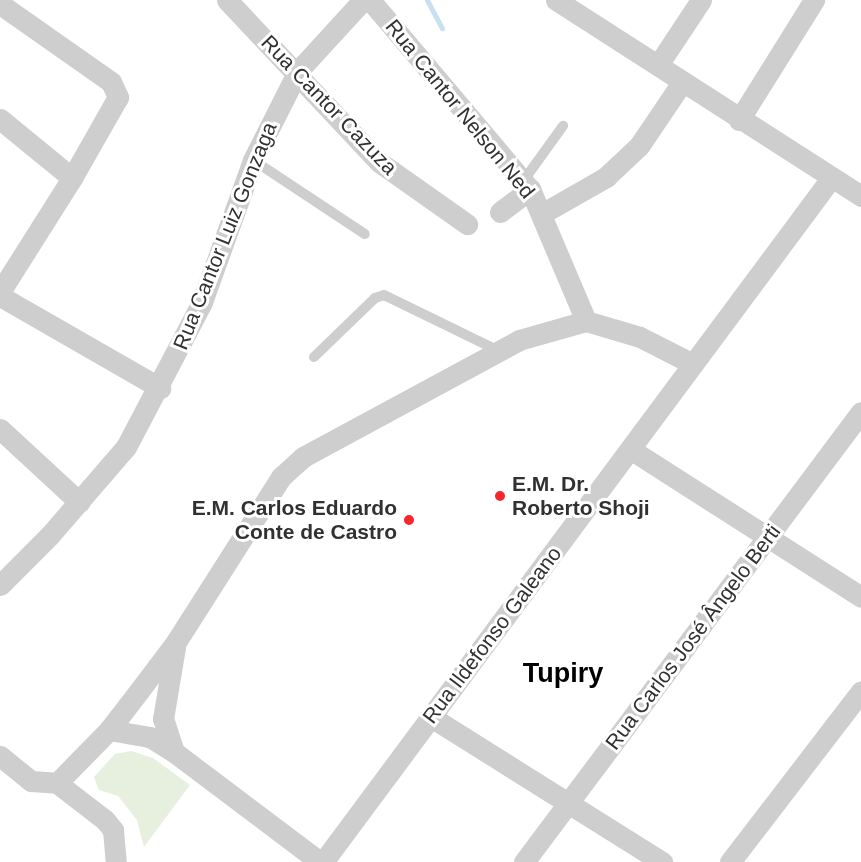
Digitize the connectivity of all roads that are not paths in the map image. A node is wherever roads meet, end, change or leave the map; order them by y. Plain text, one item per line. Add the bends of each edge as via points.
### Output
1 (227, 0) edge
2 (363, 0) edge
3 (370, 0) edge
4 (556, 0) edge
5 (701, 0) edge
6 (808, 2) edge
7 (0, 4) edge
8 (658, 65) junction
9 (298, 71) junction
10 (683, 81) junction
11 (0, 119) edge
12 (739, 120) junction
13 (563, 126) dead end
14 (253, 160) junction
15 (832, 177) junction
16 (72, 178) junction
17 (527, 185) junction
18 (861, 196) edge
19 (500, 212) dead end
20 (543, 213) junction
21 (467, 224) dead end
22 (365, 234) dead end
23 (0, 294) edge
24 (586, 321) junction
25 (499, 351) junction
26 (314, 357) dead end
27 (691, 363) junction
28 (160, 388) junction
29 (861, 412) edge
30 (0, 429) edge
31 (630, 449) junction
32 (79, 502) junction
33 (766, 539) junction
34 (0, 585) edge
35 (861, 597) edge
36 (176, 642) junction
37 (861, 691) edge
38 (430, 717) junction
39 (109, 730) junction
40 (174, 752) junction
41 (0, 756) edge
42 (57, 783) junction
43 (568, 804) junction
44 (116, 862) edge
45 (322, 862) edge
46 (524, 862) edge
47 (662, 862) edge
48 (730, 862) edge

1 - 9 street, Rua Cantor Cazuza
2 - 9 street, Rua Cantor Luiz Gonzaga
3 - 17 street, Rua Cantor Nelson Ned
4 - 8 street
5 - 8 street
6 - 12 street
7 - 16 street via 117,89 118,97
8 - 10 street
9 - 14 street, Rua Cantor Luiz Gonzaga
9 - 21 street, Rua Cantor Cazuza via 379,162
10 - 12 street
10 - 20 street via 639,146 606,177
11 - 16 street
12 - 15 street
13 - 17 lane
14 - 22 lane
14 - 28 street, Rua Cantor Luiz Gonzaga via 202,302
15 - 18 street
15 - 27 street, Rua Ildefonso Galeano
16 - 23 street
17 - 19 street
17 - 20 street, Rua Cantor Nelson Ned
20 - 24 street, Rua Cantor Nelson Ned
23 - 28 street
24 - 25 street via 519,340
24 - 27 street via 640,337
25 - 26 lane via 384,295 375,298
25 - 36 street via 303,457 281,477
27 - 31 street, Rua Ildefonso Galeano
28 - 32 street, Rua Cantor Luiz Gonzaga via 126,447
29 - 33 street, Rua Carlos José Ângelo Berti
30 - 32 street
31 - 33 street
31 - 38 street, Rua Ildefonso Galeano
32 - 34 street, Rua Cantor Luiz Gonzaga
33 - 35 street
33 - 43 street, Rua Carlos José Ângelo Berti
36 - 39 street
36 - 40 street via 163,719
37 - 48 street
38 - 43 street
38 - 45 street, Rua Ildefonso Galeano
39 - 40 street via 150,737
39 - 42 street
40 - 45 street
41 - 42 street via 31,781
42 - 44 street via 113,830
43 - 46 street, Rua Carlos José Ângelo Berti
43 - 47 street

